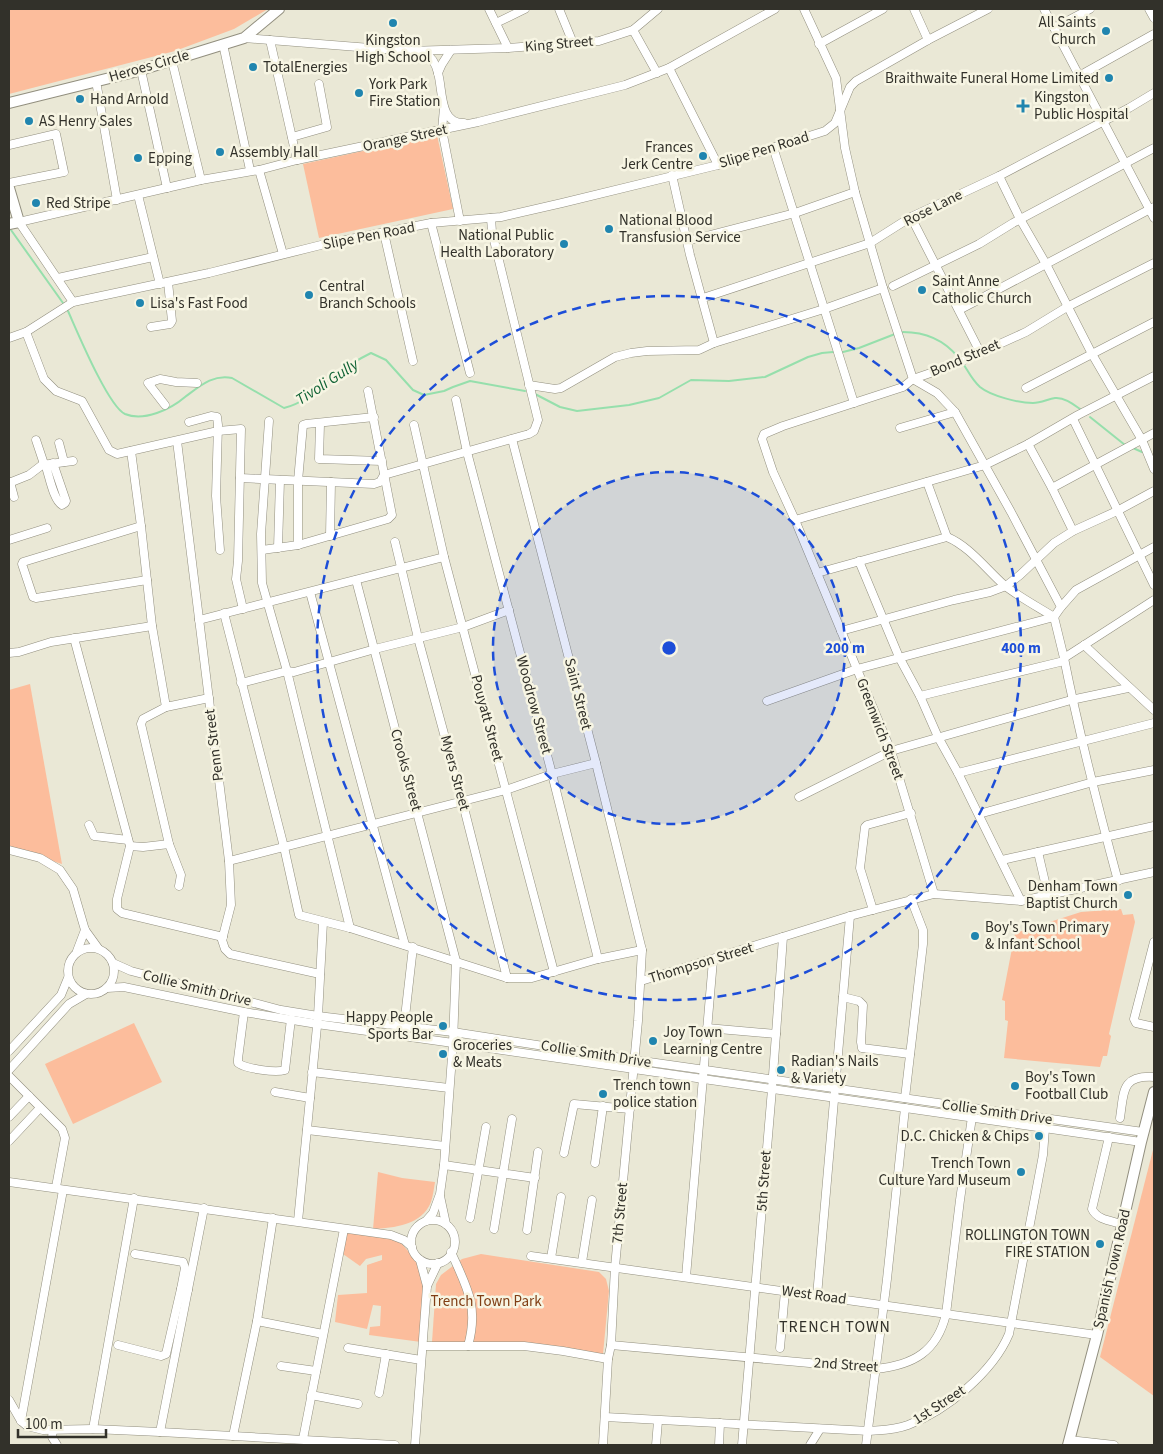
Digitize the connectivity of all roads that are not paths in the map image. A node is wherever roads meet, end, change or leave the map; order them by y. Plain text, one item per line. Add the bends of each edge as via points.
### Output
1 (279, 9) edge
2 (489, 9) edge
3 (525, 9) edge
4 (559, 9) edge
5 (658, 9) edge
6 (774, 9) edge
7 (804, 9) edge
8 (883, 9) edge
9 (914, 9) edge
10 (988, 9) edge
11 (1044, 9) edge
12 (1090, 9) edge
13 (1149, 9) edge
14 (1154, 18) edge
15 (496, 23) junction
16 (1054, 28) junction
17 (634, 30) junction
18 (1154, 34) edge
19 (244, 38) junction
20 (270, 40) junction
21 (928, 40) junction
22 (573, 43) junction
23 (223, 44) junction
24 (819, 44) junction
25 (508, 48) junction
26 (451, 50) junction
27 (423, 51) junction
28 (172, 61) junction
29 (669, 68) junction
30 (141, 70) junction
31 (438, 73) junction
32 (657, 73) junction
33 (1079, 76) junction
34 (96, 82) junction
35 (319, 84) dead end
36 (1154, 93) edge
37 (9, 103) edge
38 (444, 108) junction
39 (840, 109) junction
40 (1104, 121) junction
41 (478, 122) junction
42 (442, 130) junction
43 (292, 136) junction
44 (9, 145) edge
45 (773, 148) junction
46 (1154, 148) edge
47 (297, 160) junction
48 (1125, 163) junction
49 (718, 165) junction
50 (254, 170) junction
51 (672, 175) junction
52 (999, 176) junction
53 (200, 180) junction
54 (9, 184) edge
55 (9, 188) edge
56 (167, 188) junction
57 (855, 192) junction
58 (138, 195) junction
59 (118, 200) junction
60 (1152, 209) edge
61 (795, 214) junction
62 (911, 217) junction
63 (492, 218) junction
64 (1154, 218) edge
65 (1020, 219) junction
66 (460, 221) junction
67 (14, 223) edge
68 (431, 223) junction
69 (384, 232) junction
70 (687, 241) junction
71 (870, 243) junction
72 (284, 254) junction
73 (153, 256) junction
74 (1154, 263) edge
75 (810, 264) junction
76 (1046, 264) junction
77 (936, 266) junction
78 (58, 278) junction
79 (168, 282) junction
80 (160, 284) junction
81 (893, 286) dead end
82 (883, 288) junction
83 (703, 298) junction
84 (73, 302) junction
85 (1067, 307) junction
86 (824, 310) junction
87 (959, 310) junction
88 (1154, 322) edge
89 (151, 327) dead end
90 (26, 332) junction
91 (9, 338) edge
92 (714, 343) junction
93 (980, 352) junction
94 (1092, 354) junction
95 (413, 361) dead end
96 (470, 373) dead end
97 (1154, 376) edge
98 (913, 379) junction
99 (197, 383) dead end
100 (529, 386) junction
101 (1026, 388) dead end
102 (368, 391) dead end
103 (1115, 397) junction
104 (456, 400) dead end
105 (854, 403) junction
106 (165, 405) dead end
107 (955, 412) junction
108 (374, 417) junction
109 (1073, 419) junction
110 (269, 420) dead end
111 (189, 422) dead end
112 (320, 424) junction
113 (414, 425) dead end
114 (900, 428) dead end
115 (218, 431) junction
116 (767, 431) joint
117 (1154, 434) edge
118 (512, 439) junction
119 (36, 440) dead end
120 (1142, 440) junction
121 (177, 441) junction
122 (59, 443) dead end
123 (1028, 444) junction
124 (131, 451) junction
125 (467, 452) junction
126 (73, 461) dead end
127 (382, 461) junction
128 (64, 462) junction
129 (423, 463) junction
130 (48, 464) junction
131 (984, 465) junction
132 (1097, 465) junction
133 (1154, 469) edge
134 (384, 475) junction
135 (240, 478) junction
136 (265, 480) junction
137 (280, 480) junction
138 (298, 481) junction
139 (9, 482) edge
140 (331, 482) junction
141 (927, 482) junction
142 (1052, 488) junction
143 (58, 489) dead end
144 (1154, 491) edge
145 (14, 497) dead end
146 (1117, 511) junction
147 (795, 520) junction
148 (142, 526) junction
149 (47, 528) dead end
150 (1073, 531) junction
151 (330, 536) junction
152 (947, 537) junction
153 (9, 540) edge
154 (395, 542) dead end
155 (298, 545) junction
156 (1154, 547) edge
157 (278, 548) junction
158 (220, 550) dead end
159 (262, 550) junction
160 (1140, 555) junction
161 (444, 558) junction
162 (1036, 559) junction
163 (859, 561) junction
164 (400, 569) junction
165 (817, 573) junction
166 (147, 580) junction
167 (356, 580) junction
168 (1154, 584) edge
169 (1006, 586) junction
170 (310, 592) junction
171 (1154, 600) edge
172 (267, 602) junction
173 (1061, 607) junction
174 (243, 609) junction
175 (509, 610) junction
176 (224, 613) junction
177 (1054, 617) junction
178 (199, 620) junction
179 (883, 620) junction
180 (152, 626) junction
181 (463, 627) junction
182 (841, 631) junction
183 (74, 638) junction
184 (418, 638) junction
185 (1084, 645) junction
186 (374, 649) junction
187 (9, 653) edge
188 (899, 657) junction
189 (1064, 660) junction
190 (330, 661) junction
191 (857, 669) junction
192 (287, 672) junction
193 (241, 682) junction
194 (1128, 688) junction
195 (920, 696) junction
196 (209, 698) junction
197 (1071, 700) junction
198 (767, 702) dead end
199 (166, 707) junction
200 (1154, 710) edge
201 (1154, 724) edge
202 (938, 737) junction
203 (1082, 743) junction
204 (891, 751) junction
205 (596, 763) junction
206 (1154, 770) edge
207 (958, 773) junction
208 (552, 774) junction
209 (1093, 782) junction
210 (506, 790) junction
211 (799, 797) dead end
212 (462, 800) junction
213 (417, 813) junction
214 (911, 813) junction
215 (979, 814) junction
216 (89, 825) dead end
217 (373, 825) junction
218 (1154, 826) edge
219 (1106, 836) junction
220 (328, 837) junction
221 (129, 843) junction
222 (170, 844) junction
223 (284, 847) junction
224 (9, 850) edge
225 (1038, 852) junction
226 (1002, 860) junction
227 (230, 861) junction
228 (1154, 872) edge
229 (1118, 881) junction
230 (179, 886) dead end
231 (934, 894) junction
232 (1048, 895) junction
233 (911, 899) junction
234 (1021, 901) junction
235 (873, 910) junction
236 (850, 916) junction
237 (323, 922) junction
238 (350, 928) junction
239 (85, 930) junction
240 (223, 937) junction
241 (783, 937) junction
242 (1154, 942) edge
243 (405, 944) junction
244 (413, 947) junction
245 (98, 948) junction
246 (642, 950) junction
247 (77, 952) junction
248 (598, 959) junction
249 (713, 960) junction
250 (456, 961) junction
251 (113, 963) junction
252 (554, 972) junction
253 (320, 974) junction
254 (68, 978) junction
255 (507, 978) junction
256 (641, 982) junction
257 (107, 988) junction
258 (86, 994) junction
259 (843, 997) junction
260 (244, 1012) junction
261 (291, 1019) junction
262 (317, 1020) junction
263 (404, 1026) junction
264 (1154, 1027) edge
265 (707, 1028) junction
266 (453, 1032) junction
267 (776, 1034) junction
268 (453, 1042) junction
269 (9, 1051) edge
270 (910, 1054) junction
271 (635, 1060) junction
272 (634, 1069) junction
273 (9, 1070) edge
274 (312, 1072) junction
275 (704, 1074) junction
276 (9, 1076) edge
277 (1154, 1077) edge
278 (773, 1080) junction
279 (449, 1088) junction
280 (772, 1089) junction
281 (274, 1092) dead end
282 (1154, 1092) edge
283 (834, 1093) junction
284 (29, 1096) junction
285 (310, 1098) junction
286 (905, 1098) junction
287 (603, 1106) junction
288 (40, 1108) junction
289 (905, 1108) junction
290 (630, 1109) junction
291 (9, 1117) edge
292 (972, 1117) junction
293 (1120, 1118) dead end
294 (512, 1119) dead end
295 (486, 1127) dead end
296 (1044, 1128) junction
297 (307, 1130) junction
298 (1142, 1137) junction
299 (1109, 1138) junction
300 (9, 1141) edge
301 (445, 1146) junction
302 (538, 1152) dead end
303 (564, 1153) dead end
304 (595, 1163) dead end
305 (444, 1165) junction
306 (478, 1170) junction
307 (503, 1174) junction
308 (535, 1178) junction
309 (9, 1182) edge
310 (60, 1188) junction
311 (440, 1194) junction
312 (561, 1197) dead end
313 (134, 1198) junction
314 (592, 1200) dead end
315 (204, 1208) junction
316 (273, 1218) junction
317 (470, 1218) dead end
318 (298, 1221) junction
319 (426, 1221) junction
320 (446, 1224) junction
321 (1122, 1224) junction
322 (344, 1229) junction
323 (494, 1229) dead end
324 (414, 1230) junction
325 (527, 1230) dead end
326 (391, 1235) junction
327 (412, 1247) junction
328 (451, 1252) junction
329 (135, 1254) dead end
330 (531, 1256) dead end
331 (551, 1258) junction
332 (420, 1260) junction
333 (582, 1262) junction
334 (438, 1263) junction
335 (615, 1267) junction
336 (686, 1277) junction
337 (427, 1286) junction
338 (756, 1287) junction
339 (184, 1290) junction
340 (785, 1291) junction
341 (817, 1296) junction
342 (884, 1305) junction
343 (946, 1314) junction
344 (256, 1321) junction
345 (1012, 1323) junction
346 (323, 1334) junction
347 (1097, 1335) junction
348 (118, 1345) dead end
349 (611, 1345) junction
350 (422, 1346) junction
351 (468, 1346) junction
352 (348, 1348) dead end
353 (780, 1348) dead end
354 (386, 1354) junction
355 (750, 1358) junction
356 (608, 1359) junction
357 (421, 1360) junction
358 (281, 1366) dead end
359 (876, 1369) junction
360 (316, 1371) junction
361 (378, 1393) dead end
362 (311, 1395) junction
363 (9, 1400) edge
364 (358, 1404) dead end
365 (605, 1417) junction
366 (21, 1421) junction
367 (658, 1421) junction
368 (720, 1424) junction
369 (744, 1425) junction
370 (93, 1429) junction
371 (820, 1429) junction
372 (52, 1430) junction
373 (869, 1431) junction
374 (160, 1432) junction
375 (233, 1436) junction
376 (303, 1439) junction
377 (244, 1441) edge
378 (1068, 1443) edge
379 (57, 1445) edge
380 (394, 1445) edge
381 (415, 1445) edge
382 (603, 1445) edge
383 (656, 1445) edge
384 (718, 1445) edge
385 (742, 1445) edge
386 (810, 1445) edge
387 (866, 1445) edge
388 (1114, 1445) edge

1 - 19 main road, Heroes Circle
2 - 15 street
3 - 15 street
4 - 22 street
5 - 17 street, King Street
6 - 29 street, Orange Street
7 - 24 street
8 - 24 street
9 - 21 street
10 - 21 street, Slipe Pen Road
11 - 16 street
12 - 16 street
13 - 14 street
15 - 25 street
16 - 33 street
17 - 22 street, King Street via 599,41
17 - 32 street
18 - 33 street
19 - 20 street, King Street
19 - 23 main road, Heroes Circle
20 - 27 street, King Street
20 - 43 street
21 - 39 street, Slipe Pen Road via 856,81
22 - 25 street, King Street
23 - 28 main road, Heroes Circle
23 - 50 street
24 - 39 street via 836,78
25 - 26 street, King Street
26 - 27 street, King Street
26 - 31 street
27 - 31 street via 429,55
28 - 30 main road, Heroes Circle
28 - 53 street
29 - 32 street, Orange Street
29 - 49 street
30 - 34 main road, Heroes Circle
30 - 56 street
31 - 38 street
32 - 41 street, Orange Street via 625,86
33 - 40 street
34 - 37 main road, Heroes Circle
34 - 59 street
35 - 43 street via 327,127
36 - 40 street, Rose Lane
38 - 41 street via 456,123
38 - 42 street
39 - 45 street, Slipe Pen Road via 835,123 825,131
39 - 57 street
40 - 48 street
40 - 52 street, Rose Lane
41 - 42 street, Orange Street
42 - 47 street, Orange Street
42 - 66 street
43 - 47 street
44 - 54 street via 56,134 64,172
45 - 49 street, Slipe Pen Road
45 - 61 street
46 - 48 street
47 - 50 street, Orange Street
48 - 60 street
48 - 65 street
49 - 51 street, Slipe Pen Road
50 - 53 street, Orange Street
50 - 72 street
51 - 63 street, Slipe Pen Road
51 - 70 street
52 - 62 street, Rose Lane
52 - 65 street
53 - 56 street, Orange Street
55 - 67 main road
56 - 58 street, Orange Street
57 - 61 street
57 - 71 street
58 - 59 street, Orange Street
58 - 73 street
59 - 67 street, Orange Street
60 - 64 street
60 - 76 street
61 - 70 street
61 - 75 street
62 - 71 street, Rose Lane
62 - 77 street
63 - 66 street, Slipe Pen Road
63 - 100 street via 492,232
65 - 76 street
65 - 77 street
66 - 68 street, Slipe Pen Road
67 - 78 street
68 - 69 street, Slipe Pen Road
68 - 96 street
69 - 72 street, Slipe Pen Road
69 - 95 street
70 - 83 street
71 - 75 street, Rose Lane
71 - 82 street
72 - 79 street, Slipe Pen Road
73 - 78 street
73 - 80 street
74 - 85 street, Bond Street
75 - 83 street, Rose Lane
75 - 86 street
76 - 85 street
76 - 87 street
77 - 81 street
77 - 87 street
78 - 84 street
79 - 80 street, Slipe Pen Road
79 - 89 street via 172,321
80 - 84 street, Slipe Pen Road
82 - 86 street
82 - 98 street
83 - 92 street
84 - 90 street, Slipe Pen Road
85 - 93 street, Bond Street via 1026,332
85 - 94 street
86 - 92 street
86 - 105 street
87 - 93 street
88 - 94 street
90 - 91 street, Slipe Pen Road
90 - 124 street via 44,379 56,392 82,401 112,452
92 - 100 street via 698,350 623,354 555,389
93 - 98 street, Bond Street
94 - 101 street
94 - 103 street
97 - 103 street
98 - 105 street, Bond Street via 903,387
98 - 107 street via 937,393
99 - 106 street via 160,379 148,382
100 - 118 street via 537,426 529,434
102 - 108 street
103 - 109 street
103 - 120 street
104 - 125 street, Woodrow Street
105 - 116 street, Bond Street
107 - 114 street
107 - 131 street
108 - 112 street
108 - 127 street
109 - 123 street
109 - 132 street
110 - 136 street
111 - 115 street via 216,416
112 - 127 street via 319,459
112 - 138 street via 306,424 302,428
113 - 129 street, Pouyatt Street
115 - 121 street
115 - 135 street via 241,429
115 - 158 street via 216,496
116 - 147 street, Greenwich Street via 762,439 764,447
117 - 120 street
118 - 125 street
118 - 205 street, Saint Street
119 - 130 street
120 - 132 street
120 - 133 street
121 - 124 street
121 - 178 street, Penn Street
122 - 128 street
123 - 131 street
123 - 142 street
124 - 148 street
125 - 129 street
125 - 175 street, Woodrow Street
126 - 128 street
127 - 134 street
128 - 130 street
129 - 134 street
129 - 161 street, Pouyatt Street
130 - 139 street
130 - 143 street
131 - 141 street
131 - 162 street
132 - 142 street
132 - 146 street
134 - 140 street via 380,482 374,484
134 - 151 street via 392,514 390,518
135 - 136 street
135 - 174 street via 236,579
136 - 137 street
136 - 159 street
137 - 138 street
137 - 157 street
138 - 140 street
138 - 155 street
139 - 145 street
140 - 151 street
141 - 147 street
141 - 152 street
142 - 150 street
144 - 146 street
146 - 150 street
146 - 160 street
147 - 165 street, Greenwich Street
148 - 166 street
148 - 166 street via 22,564 36,598
149 - 153 street
150 - 162 street
151 - 155 street
152 - 163 street
152 - 169 street
154 - 164 street, Myers Street
155 - 157 street
156 - 160 street
157 - 159 street
159 - 172 street via 262,583
160 - 168 street
160 - 173 street via 1076,590
161 - 164 street
161 - 181 street, Pouyatt Street
162 - 169 street
162 - 173 street
163 - 165 street
163 - 179 street
164 - 167 street
164 - 184 street, Myers Street
165 - 182 street, Greenwich Street
166 - 180 street
167 - 170 street
167 - 186 street, Crooks Street
169 - 177 street
169 - 179 street
170 - 172 street
170 - 190 street
171 - 185 street
172 - 174 street
172 - 192 street
173 - 177 street
174 - 176 street
175 - 181 street
175 - 208 street, Woodrow Street
176 - 178 street
176 - 193 street
177 - 188 street
177 - 189 street
178 - 196 street, Penn Street
179 - 182 street
179 - 188 street
180 - 183 street
180 - 199 street
181 - 184 street
181 - 210 street, Pouyatt Street
182 - 191 street, Greenwich Street
183 - 187 street
183 - 221 street
184 - 186 street
184 - 212 street, Myers Street
185 - 189 street
185 - 194 street
186 - 190 street
186 - 213 street, Crooks Street
188 - 191 street
188 - 195 street
189 - 195 street
189 - 197 street
190 - 192 street
190 - 217 street
191 - 198 street
191 - 204 street, Greenwich Street
192 - 193 street
192 - 220 street
193 - 223 street
194 - 197 street
194 - 200 street
195 - 202 street
196 - 199 street
196 - 227 street, Penn Street
197 - 202 street
197 - 203 street
199 - 222 street via 143,718 141,724
201 - 203 street
202 - 204 street
202 - 207 street
203 - 207 street
203 - 209 street
204 - 211 street
204 - 214 street, Greenwich Street
205 - 208 street
205 - 246 street, Saint Street
206 - 209 street
207 - 215 street
208 - 210 street
208 - 248 street, Woodrow Street
209 - 215 street
209 - 219 street
210 - 212 street
210 - 252 street, Pouyatt Street
212 - 213 street
212 - 255 street, Myers Street
213 - 217 street
213 - 250 street, Crooks Street
214 - 231 street, Greenwich Street
214 - 235 street via 865,827 860,868
215 - 226 street
216 - 221 street via 94,836
217 - 220 street
217 - 243 street
218 - 219 street
219 - 225 street
219 - 229 street
220 - 223 street
220 - 238 street
221 - 222 street via 143,847
221 - 240 street via 116,908 122,913
222 - 230 street via 181,875
223 - 227 street
223 - 237 street, Thompson Street via 300,915
224 - 239 street via 40,858 60,870 73,889
225 - 226 street
225 - 232 street
226 - 234 street
227 - 240 street, Penn Street via 231,905
228 - 229 street, Thompson Street
229 - 232 street, Thompson Street
231 - 233 street, Thompson Street
231 - 234 street, Thompson Street
232 - 234 street, Thompson Street
233 - 235 street, Thompson Street
233 - 270 street via 923,930 924,944
235 - 236 street, Thompson Street
236 - 241 street, Thompson Street
236 - 259 street
237 - 238 street, Thompson Street
237 - 253 street
238 - 243 street, Thompson Street
239 - 245 street
239 - 247 street
240 - 253 street via 223,945 230,954
241 - 249 street, Thompson Street
241 - 267 street, 5th Street
242 - 264 street via 1134,1019 1136,1023
243 - 244 street, Thompson Street
244 - 250 street, Thompson Street
244 - 263 street
245 - 247 street
245 - 251 street
246 - 248 street, Thompson Street
246 - 256 street, Thompson Street
247 - 254 street via 68,966
248 - 252 street, Thompson Street
249 - 256 street, Thompson Street
249 - 265 street
250 - 255 street, Thompson Street
250 - 266 street, Crooks Street
251 - 257 street via 114,974
251 - 262 street, Collie Smith Drive via 131,971
252 - 255 street, Thompson Street via 532,978
253 - 262 street
254 - 258 street via 78,991
254 - 269 street via 61,995
256 - 271 street, 7th Street
257 - 258 street via 97,994
257 - 260 street, Collie Smith Drive via 124,987
258 - 273 street via 69,1004
259 - 270 street via 863,1005 862,1048
259 - 283 street
260 - 261 street, Collie Smith Drive
260 - 261 street via 238,1063 278,1072 285,1070
261 - 262 street, Collie Smith Drive
262 - 263 street, Collie Smith Drive
262 - 268 street, Collie Smith Drive
262 - 274 street
263 - 266 street, Collie Smith Drive
265 - 267 street
265 - 275 street
266 - 268 street, Crooks Street
266 - 271 street, Collie Smith Drive
267 - 278 street, 5th Street
268 - 272 street, Collie Smith Drive
268 - 279 street, Crooks Street
270 - 286 street
271 - 272 street, 7th Street
271 - 275 street, Collie Smith Drive
272 - 275 street, Collie Smith Drive
272 - 290 street, 7th Street
274 - 279 street
274 - 285 street
275 - 278 street, Collie Smith Drive
275 - 280 street, Collie Smith Drive
275 - 336 street
276 - 284 street
277 - 293 street via 1128,1082
278 - 280 street, 5th Street
278 - 283 street, Collie Smith Drive
279 - 301 street, Crooks Street
280 - 283 street, Collie Smith Drive
280 - 338 street, 5th Street
281 - 285 street
282 - 298 main road, Spanish Town Road
283 - 286 street, Collie Smith Drive
283 - 289 street, Collie Smith Drive
283 - 341 street
284 - 288 street
284 - 291 street
285 - 297 street
286 - 298 street, Collie Smith Drive
287 - 290 street
287 - 303 street via 574,1104
287 - 304 street
288 - 300 street
288 - 310 street via 62,1129 65,1138
289 - 292 street, Collie Smith Drive
289 - 342 street
290 - 335 street, 7th Street
292 - 296 street, Collie Smith Drive
292 - 343 street, 2nd Street
294 - 307 street
295 - 306 street
296 - 299 street, Collie Smith Drive
296 - 345 street, 1st Street via 1043,1155
297 - 301 street
297 - 318 street
298 - 299 street, Collie Smith Drive
298 - 321 main road, Spanish Town Road
299 - 321 street via 1092,1209 1098,1217
301 - 305 street, Crooks Street
302 - 308 street
305 - 306 street
305 - 311 street, Crooks Street
306 - 307 street
306 - 317 street
307 - 308 street
307 - 323 street
308 - 325 street
309 - 310 street
310 - 313 street
310 - 366 street
311 - 319 street via 433,1213
311 - 320 street
312 - 331 street
313 - 315 street
313 - 370 street
314 - 333 street
315 - 316 street
315 - 339 street
316 - 318 street
316 - 344 street
318 - 322 street
319 - 320 street via 437,1220
319 - 324 street
320 - 328 street via 454,1240
321 - 347 main road, Spanish Town Road
322 - 326 street
322 - 346 street
324 - 326 street
324 - 327 street
326 - 327 street
327 - 332 street
328 - 334 street
328 - 351 street via 472,1306
329 - 339 street via 183,1262
330 - 331 street, West Road
331 - 333 street, West Road
332 - 334 street
332 - 337 street
333 - 335 street, West Road
334 - 337 street
335 - 336 street, West Road
335 - 349 street, 7th Street
336 - 338 street, West Road
337 - 350 street
338 - 340 street, West Road
338 - 355 street, 5th Street
339 - 348 street via 166,1354 160,1356
339 - 374 street
340 - 341 street, West Road
340 - 353 street
341 - 342 street, West Road
342 - 343 street, West Road
342 - 359 street
343 - 345 street, West Road
343 - 359 street, 2nd Street via 941,1332 926,1352 905,1364
344 - 346 street
344 - 375 street
345 - 347 street, West Road
345 - 373 street, 1st Street via 998,1355 958,1394 907,1425
346 - 360 street
347 - 378 main road, Spanish Town Road
349 - 355 street, 2nd Street
349 - 356 street, 7th Street
350 - 351 street
350 - 357 street
351 - 356 street via 524,1346
352 - 354 street
354 - 357 street
354 - 361 street
355 - 359 street, 2nd Street
355 - 369 street, 5th Street
356 - 365 street, 7th Street
357 - 381 street
358 - 360 street
359 - 373 street
360 - 362 street
362 - 364 street
362 - 376 street
363 - 366 street
365 - 367 street, 1st Street
365 - 382 street, 7th Street
366 - 372 street via 32,1428
367 - 368 street, 1st Street
367 - 383 street
368 - 369 street, 1st Street
368 - 384 street
369 - 371 street, 1st Street
369 - 385 street, 5th Street
370 - 372 street
370 - 374 street
371 - 373 street, 1st Street
371 - 386 street
372 - 379 street
373 - 387 street
374 - 375 street
375 - 377 street
376 - 377 street
376 - 380 street
378 - 388 street

